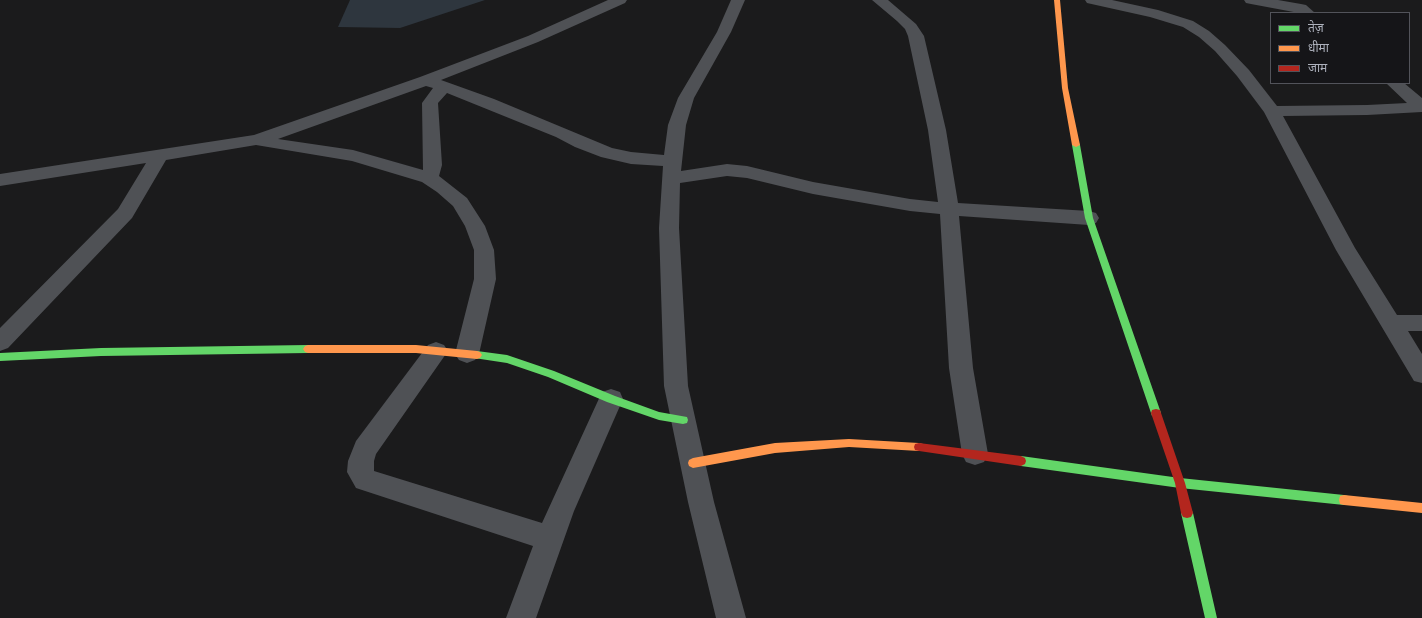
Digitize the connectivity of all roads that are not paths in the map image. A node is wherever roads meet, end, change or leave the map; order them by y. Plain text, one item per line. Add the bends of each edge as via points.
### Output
1 (620, 0) edge
2 (738, 0) edge
3 (879, 0) edge
4 (1057, 0) edge
5 (1092, 0) edge
6 (1251, 0) edge
7 (1307, 12) edge
8 (426, 80) junction
9 (1395, 84) edge
10 (443, 87) junction
11 (1422, 107) edge
12 (1272, 111) junction
13 (257, 140) junction
14 (160, 155) junction
15 (672, 169) junction
16 (429, 178) junction
17 (0, 180) edge
18 (949, 209) junction
19 (1089, 218) junction
20 (1391, 323) junction
21 (1422, 324) edge
22 (0, 342) edge
23 (436, 351) junction
24 (467, 354) junction
25 (0, 357) edge
26 (1422, 374) edge
27 (611, 399) junction
28 (683, 420) junction
29 (975, 454) junction
30 (692, 463) junction
31 (1180, 483) junction
32 (1422, 508) edge
33 (549, 538) junction
34 (521, 618) edge
35 (731, 618) edge
36 (1211, 618) edge

1 - 8 street via 533,39
2 - 15 street via 724,32 686,98 677,125
3 - 18 street via 902,18 916,36 937,130
4 - 19 street via 1065,88
5 - 12 street via 1173,18 1188,24 1220,48
6 - 7 street via 1301,8
8 - 10 street
8 - 13 street
9 - 11 street
10 - 15 street via 607,153
10 - 16 street via 430,103 433,165
11 - 12 street
12 - 20 street via 1346,250
13 - 14 street
13 - 16 street via 353,156
14 - 17 street
14 - 22 street via 125,213
15 - 18 street via 747,172 875,200
15 - 28 street via 669,228 676,386
16 - 24 street via 460,202 475,226 484,250 485,279
18 - 19 street
18 - 29 street via 962,368
19 - 31 street
20 - 21 street
20 - 26 street
23 - 24 street
23 - 25 street via 280,349 101,352
23 - 33 street via 365,449 360,472 365,480
24 - 27 street via 507,359
27 - 28 street via 659,416
27 - 33 street
28 - 30 street
29 - 30 street via 928,448 849,444 775,448
29 - 31 street
30 - 35 street
31 - 32 street
31 - 36 street
33 - 34 street

